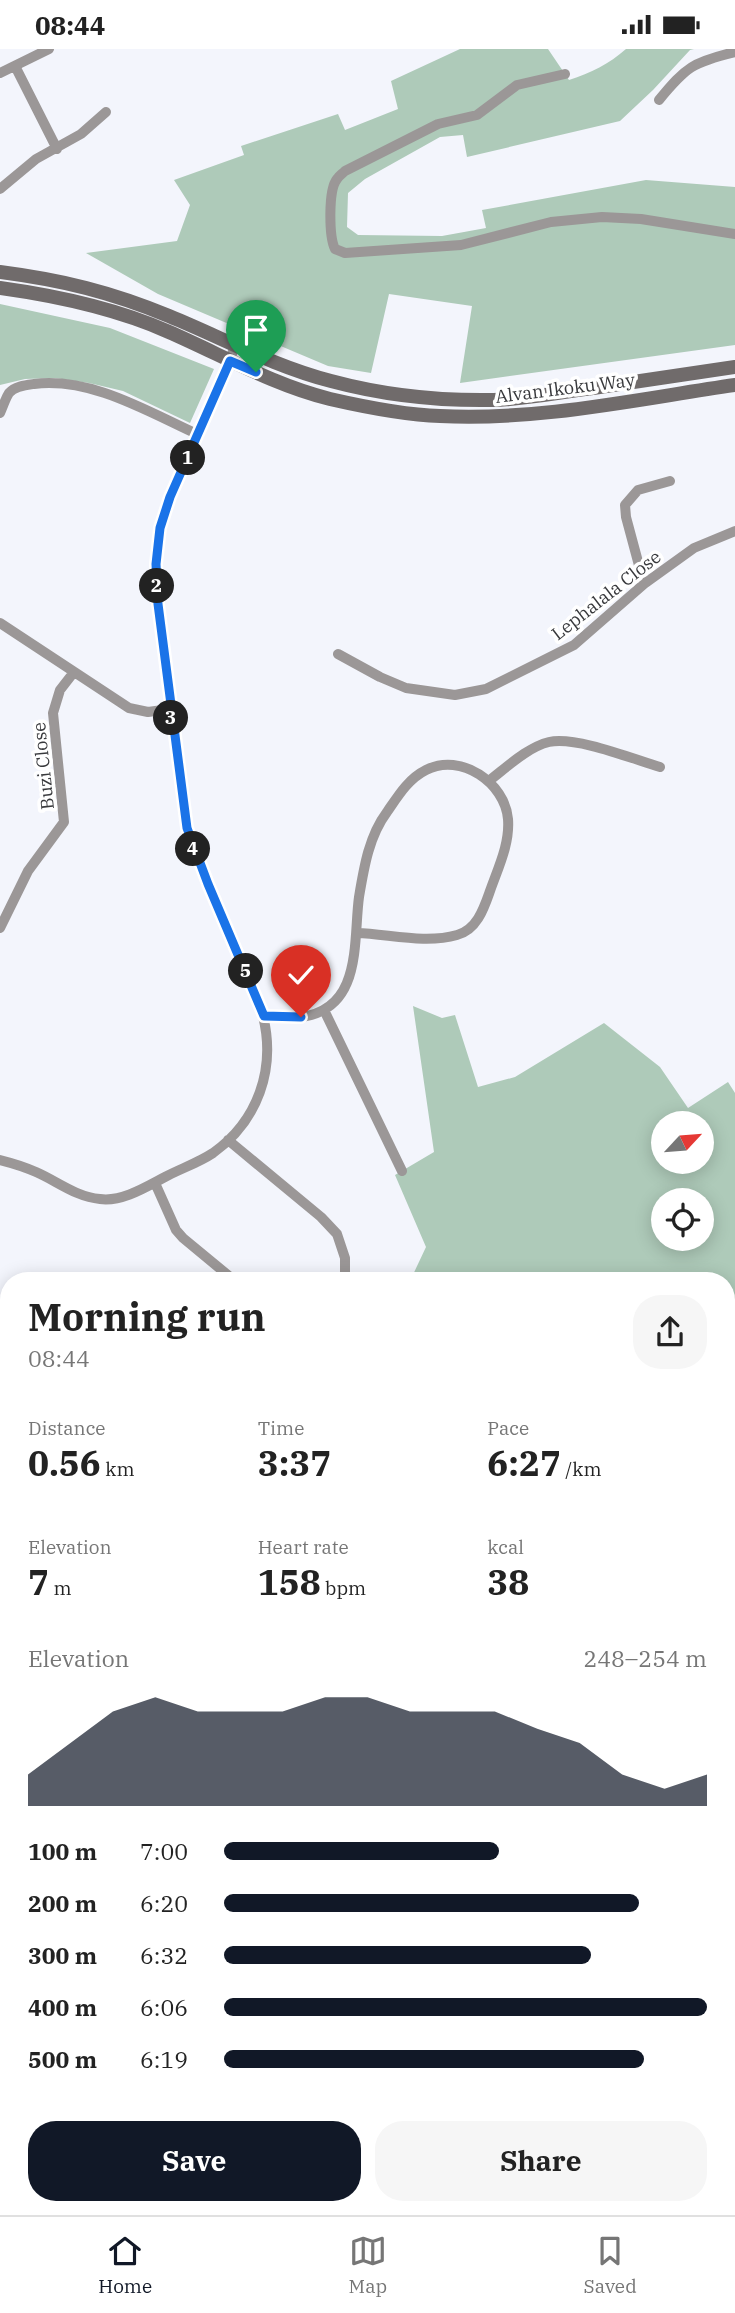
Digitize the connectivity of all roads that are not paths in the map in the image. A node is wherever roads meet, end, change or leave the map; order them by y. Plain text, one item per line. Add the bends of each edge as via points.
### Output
1 (49, 49) edge
2 (735, 52) edge
3 (15, 66) junction
4 (0, 73) edge
5 (565, 74) dead end
6 (659, 100) dead end
7 (106, 112) dead end
8 (57, 149) junction
9 (0, 189) edge
10 (735, 234) edge
11 (0, 272) edge
12 (0, 288) edge
13 (235, 347) junction
14 (230, 361) junction
15 (735, 367) edge
16 (735, 385) edge
17 (0, 413) edge
18 (198, 435) junction
19 (670, 481) dead end
20 (735, 531) edge
21 (644, 584) junction
22 (0, 623) edge
23 (338, 654) dead end
24 (74, 672) junction
25 (170, 709) junction
26 (660, 767) dead end
27 (489, 781) junction
28 (0, 928) edge
29 (356, 933) junction
30 (324, 1010) junction
31 (264, 1016) junction
32 (228, 1140) junction
33 (0, 1160) edge
34 (402, 1171) dead end
35 (155, 1182) junction
36 (224, 1272) edge
37 (345, 1272) edge

1 - 3 street
2 - 6 street via 692,65
3 - 4 street
3 - 8 street
5 - 10 street via 517,85 477,115 438,124 345,171 333,188 331,240 335,249 345,253 461,245 551,222 603,217
7 - 8 street
8 - 9 street via 36,159
11 - 13 street, Alvan Ikoku Way via 54,279 110,294
12 - 14 street, Alvan Ikoku Way via 103,308 166,330
13 - 14 street
13 - 15 street, Alvan Ikoku Way via 330,381 438,399 533,396
14 - 16 street, Alvan Ikoku Way via 329,398 439,416 536,414
14 - 18 street
17 - 18 street via 9,394 25,385 88,388
18 - 25 street via 170,497 156,564
19 - 21 street via 638,490 625,505
20 - 21 street, Lephalala Close via 694,548
21 - 23 street, Lephalala Close via 574,645 501,683 473,692 438,694 406,688
22 - 24 street
24 - 25 street via 129,708 148,712
24 - 28 street, Buzi Close via 60,690 53,713 64,822 28,871
25 - 31 street via 187,828
26 - 27 street via 584,744 558,741 538,747
27 - 29 street via 476,772 442,765 429,768 404,788 382,819 367,853
27 - 29 street via 508,816 508,833 476,921 457,935 425,939
29 - 30 street via 346,988
30 - 31 street via 301,1017
30 - 34 street
31 - 32 street via 269,1038 266,1075 245,1121
32 - 35 street
32 - 37 street via 337,1234
33 - 35 street via 102,1200 127,1196
35 - 36 street via 176,1230

